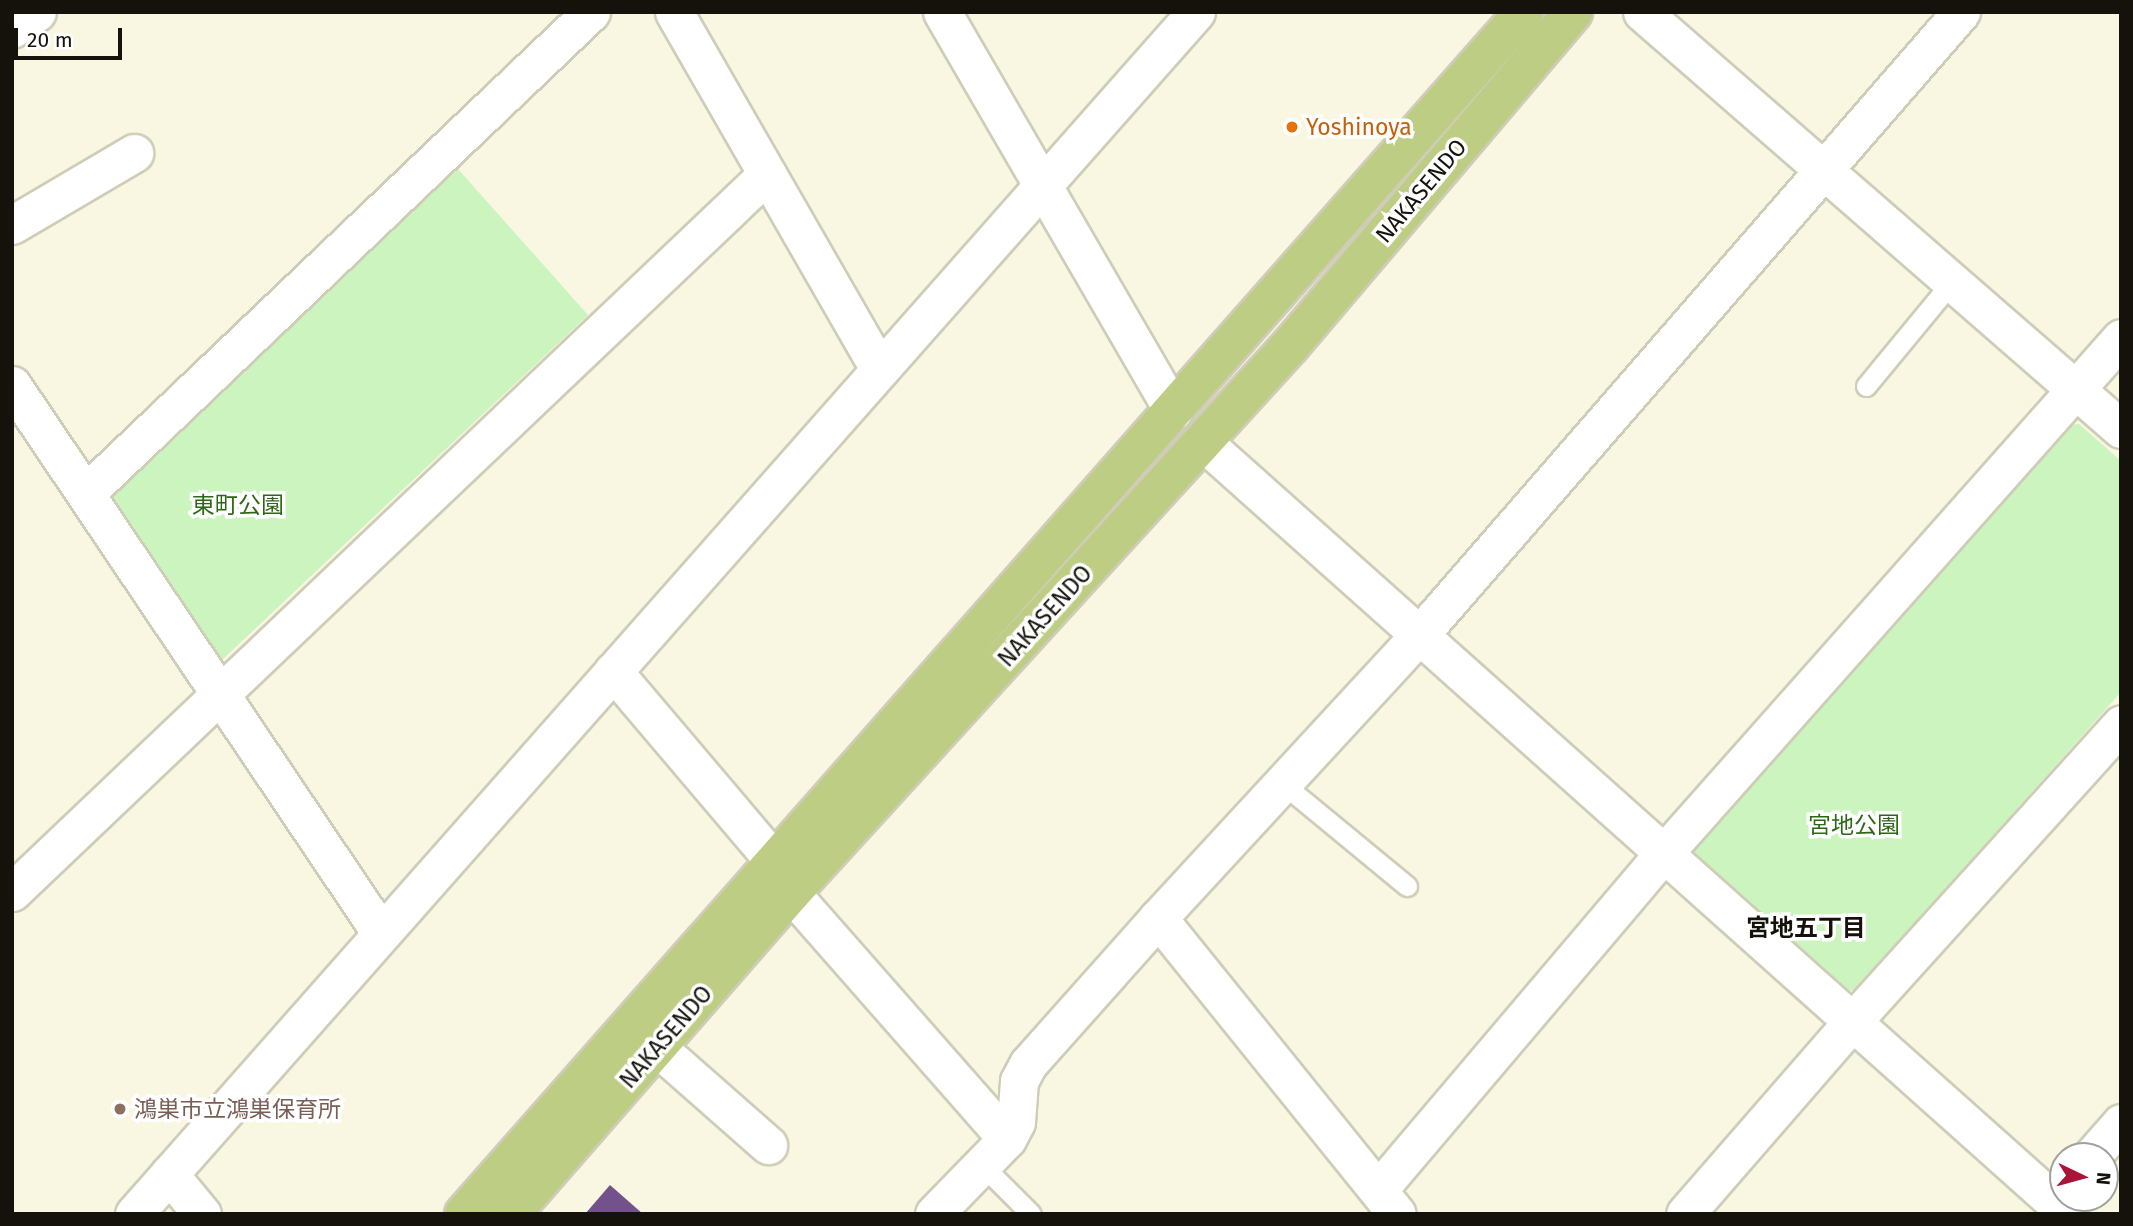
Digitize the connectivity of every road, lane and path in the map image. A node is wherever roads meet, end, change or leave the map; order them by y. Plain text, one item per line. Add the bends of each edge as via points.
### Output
1 (37, 12) edge
2 (591, 12) edge
3 (674, 12) edge
4 (942, 12) edge
5 (1196, 12) edge
6 (1524, 12) edge
7 (1573, 12) edge
8 (1642, 12) edge
9 (1961, 12) edge
10 (12, 29) edge
11 (134, 153) dead end
12 (1821, 170) junction
13 (767, 174) junction
14 (1041, 185) junction
15 (12, 225) edge
16 (1951, 282) junction
17 (2121, 338) edge
18 (879, 369) junction
19 (12, 385) edge
20 (1866, 386) dead end
21 (2076, 388) junction
22 (1173, 411) junction
23 (2121, 429) edge
24 (1202, 441) junction
25 (87, 492) junction
26 (1421, 633) junction
27 (613, 671) junction
28 (222, 694) junction
29 (2121, 724) edge
30 (1282, 783) junction
31 (1665, 852) junction
32 (783, 877) junction
33 (1407, 887) dead end
34 (12, 892) edge
35 (1158, 918) junction
36 (381, 933) junction
37 (1853, 1021) junction
38 (658, 1048) junction
39 (2121, 1123) edge
40 (2104, 1142) edge
41 (768, 1144) dead end
42 (994, 1152) junction
43 (169, 1174) junction
44 (2049, 1198) edge
45 (1387, 1202) edge
46 (134, 1214) edge
47 (202, 1214) edge
48 (464, 1214) edge
49 (511, 1214) edge
50 (934, 1214) edge
51 (1031, 1214) edge
52 (1685, 1214) edge

1 - 10 street
2 - 25 street
3 - 13 street
4 - 14 street
5 - 14 street
6 - 22 highway, NAKASENDO
7 - 24 highway, NAKASENDO via 1290,346
8 - 12 street
9 - 12 street
11 - 15 street
12 - 16 street
12 - 26 street
13 - 18 street
13 - 28 street
14 - 18 street
14 - 22 street
16 - 20 lane
16 - 21 street
17 - 21 street
18 - 27 street
19 - 25 street
21 - 23 street
21 - 31 street
22 - 32 highway, NAKASENDO
24 - 26 street
24 - 32 highway, NAKASENDO
25 - 28 street
26 - 30 street
26 - 31 street
27 - 32 street
27 - 36 street
28 - 34 street
28 - 36 street
29 - 37 street
30 - 33 lane
30 - 35 street
31 - 37 street
31 - 45 street
32 - 38 highway, NAKASENDO
32 - 42 street
32 - 48 highway, NAKASENDO
35 - 42 street via 1028,1064 1019,1081 1016,1122
35 - 45 street
36 - 43 street
37 - 44 street
37 - 52 street
38 - 41 street
38 - 49 highway, NAKASENDO
39 - 40 street
42 - 50 street
42 - 51 lane
43 - 46 street
43 - 47 street

